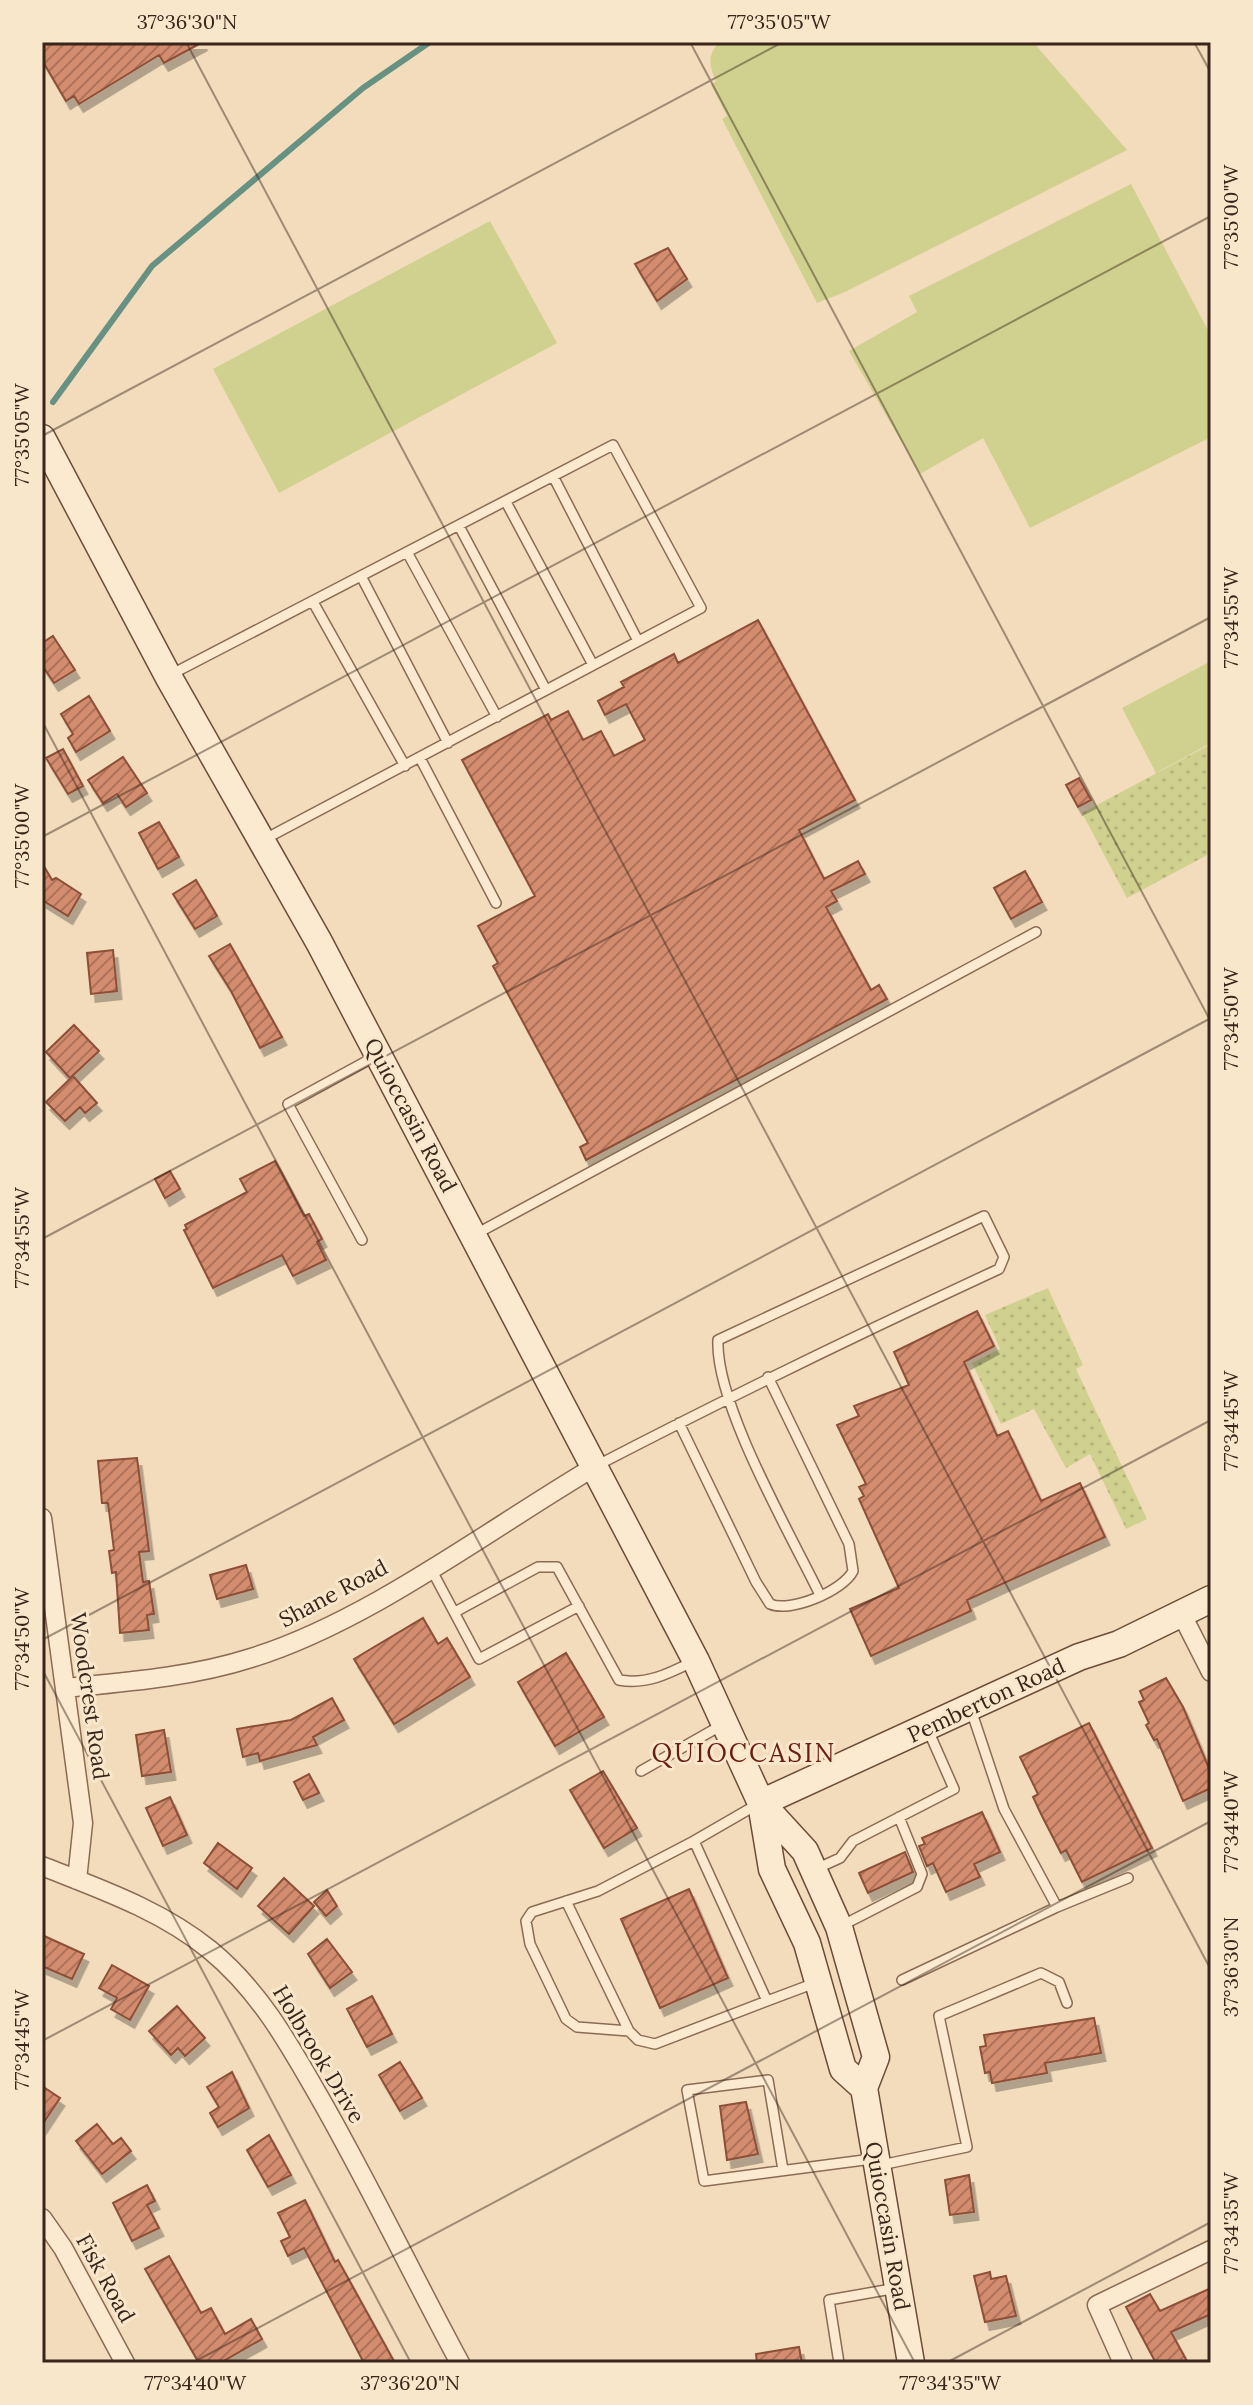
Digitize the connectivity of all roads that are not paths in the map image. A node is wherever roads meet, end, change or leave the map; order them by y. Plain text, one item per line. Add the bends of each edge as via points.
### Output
1 (44, 448) edge
2 (553, 476) junction
3 (506, 502) junction
4 (459, 526) junction
5 (407, 552) junction
6 (361, 576) junction
7 (313, 602) junction
8 (638, 641) junction
9 (593, 665) junction
10 (168, 676) junction
11 (546, 690) junction
12 (497, 717) junction
13 (448, 743) junction
14 (420, 758) junction
15 (405, 766) junction
16 (262, 840) junction
17 (496, 903) dead end
18 (1036, 932) dead end
19 (379, 1055) junction
20 (474, 1235) junction
21 (362, 1240) dead end
22 (768, 1377) junction
23 (727, 1399) junction
24 (679, 1423) junction
25 (596, 1466) junction
26 (42, 1518) edge
27 (430, 1567) junction
28 (820, 1595) junction
29 (1211, 1599) edge
30 (579, 1606) junction
31 (455, 1612) junction
32 (1181, 1613) junction
33 (696, 1661) junction
34 (1211, 1672) edge
35 (65, 1688) junction
36 (971, 1707) junction
37 (725, 1724) junction
38 (927, 1727) junction
39 (641, 1771) dead end
40 (761, 1803) junction
41 (899, 1817) junction
42 (694, 1841) junction
43 (42, 1866) edge
44 (814, 1869) junction
45 (1128, 1878) dead end
46 (77, 1880) junction
47 (566, 1901) junction
48 (1057, 1907) junction
49 (839, 1927) junction
50 (902, 1980) dead end
51 (819, 1981) junction
52 (767, 2001) junction
53 (1067, 2003) dead end
54 (629, 2031) junction
55 (864, 2088) junction
56 (876, 2162) junction
57 (783, 2170) junction
58 (42, 2218) edge
59 (1211, 2250) edge
60 (898, 2288) junction
61 (125, 2363) edge
62 (460, 2363) edge
63 (839, 2363) edge
64 (911, 2363) edge
65 (1123, 2363) edge

1 - 10 main road, Quioccasin Road
2 - 3 lane
2 - 8 lane
2 - 8 lane via 613,445 701,608
3 - 4 lane
3 - 9 lane
4 - 5 lane
4 - 11 lane
5 - 6 lane
5 - 12 lane
6 - 7 lane
6 - 13 lane
7 - 10 lane
7 - 15 lane
8 - 9 lane
9 - 11 lane
10 - 16 main road, Quioccasin Road
11 - 12 lane
12 - 13 lane
13 - 14 lane
14 - 15 lane
14 - 17 lane
15 - 16 lane
16 - 19 main road, Quioccasin Road
18 - 20 lane
19 - 20 main road, Quioccasin Road
19 - 21 lane via 288,1104
20 - 25 main road, Quioccasin Road
22 - 23 lane
22 - 23 lane via 999,1269 1004,1257 984,1216 718,1340
22 - 28 lane via 853,1555 850,1578
23 - 24 lane
23 - 28 lane
24 - 25 lane
24 - 28 lane via 763,1597 789,1608
25 - 27 street, Shane Road
25 - 33 main road, Quioccasin Road
26 - 35 street, Woodcrest Road
27 - 31 lane
27 - 35 street, Shane Road via 330,1626 249,1659
29 - 32 main road, Pemberton Road
30 - 31 lane via 557,1567 538,1567
30 - 31 lane via 479,1659
30 - 33 lane via 619,1680 657,1679
32 - 34 street
32 - 36 main road, Pemberton Road
33 - 37 main road, Quioccasin Road
35 - 46 street, Woodcrest Road via 83,1823
36 - 38 main road, Pemberton Road
36 - 48 lane via 1004,1809
37 - 39 lane
37 - 40 main road, Quioccasin Road
38 - 40 main road, Pemberton Road
38 - 41 lane via 954,1789
40 - 42 lane
40 - 44 main road, Quioccasin Road via 805,1851
40 - 51 main road, Quioccasin Road via 772,1869
41 - 44 lane via 853,1841 840,1858
41 - 49 lane via 922,1874 917,1887
42 - 47 lane via 598,1891
42 - 52 lane
43 - 46 street, Holbrook Drive
44 - 49 main road, Quioccasin Road
45 - 48 lane
46 - 62 street, Holbrook Drive via 173,1924 208,1948 254,1992 351,2153
47 - 54 lane
47 - 54 lane via 532,1912 526,1921 540,1970 566,2019 577,2027
48 - 50 lane
49 - 55 main road, Quioccasin Road via 876,2057
51 - 52 lane
51 - 55 main road, Quioccasin Road via 843,2069
52 - 54 lane via 655,2044 638,2040
53 - 56 lane via 1059,1982 1041,1973 939,2016 967,2147
55 - 56 main road, Quioccasin Road
56 - 57 lane
56 - 60 main road, Quioccasin Road
57 - 57 lane via 704,2181 687,2090 768,2080
58 - 61 street, Fisk Road via 70,2258
59 - 65 street via 1097,2305
60 - 63 lane via 829,2300
60 - 64 main road, Quioccasin Road

